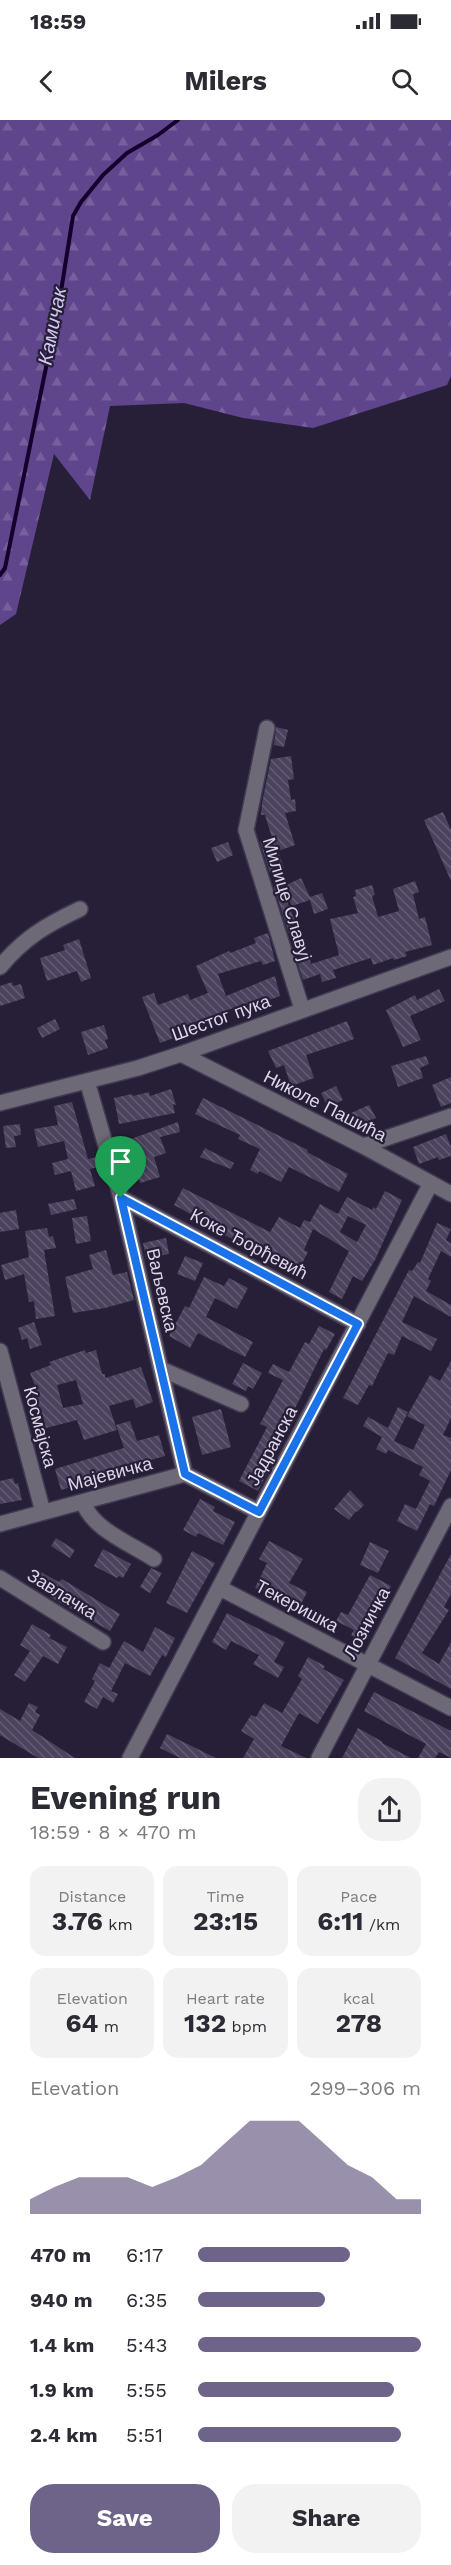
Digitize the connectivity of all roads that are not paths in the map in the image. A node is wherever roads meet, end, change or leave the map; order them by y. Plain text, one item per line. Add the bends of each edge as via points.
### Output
1 (267, 728) dead end
2 (80, 909) dead end
3 (451, 957) edge
4 (0, 967) edge
5 (302, 1009) junction
6 (181, 1054) junction
7 (87, 1081) junction
8 (0, 1103) edge
9 (451, 1116) edge
10 (363, 1146) junction
11 (431, 1183) junction
12 (451, 1194) edge
13 (121, 1198) junction
14 (358, 1324) junction
15 (0, 1351) edge
16 (161, 1369) junction
17 (241, 1404) dead end
18 (185, 1474) junction
19 (83, 1502) junction
20 (451, 1506) edge
21 (43, 1512) junction
22 (259, 1512) junction
23 (0, 1524) edge
24 (437, 1533) junction
25 (451, 1541) edge
26 (154, 1559) dead end
27 (0, 1578) edge
28 (220, 1588) junction
29 (103, 1642) dead end
30 (367, 1665) junction
31 (451, 1708) edge
32 (130, 1758) edge
33 (319, 1758) edge

1 - 5 street, Милице Славуј via 246,830
2 - 4 street via 44,926 17,946
3 - 5 street, Шестог пука
5 - 6 street, Шестог пука
6 - 7 street, Шестог пука
6 - 10 street, Николе Пашића
7 - 8 street, Шестог пука
7 - 13 street, Ваљевска
9 - 10 street
10 - 11 street, Николе Пашића
11 - 12 street, Николе Пашића
11 - 14 street, Јадранска
13 - 14 street, Коке Ђорђевић
13 - 16 street, Ваљевска
14 - 22 street, Јадранска
15 - 21 street, Космајска
16 - 17 street
16 - 18 street, Ваљевска
18 - 19 street, Мајевичка
18 - 22 street
19 - 21 street, Мајевичка
19 - 26 street via 96,1522
20 - 24 street, Лозничка
21 - 23 street, Мајевичка
22 - 28 street, Јадранска
24 - 25 street
24 - 30 street, Лозничка
27 - 29 street, Завлачка
28 - 30 street, Текеришка
28 - 32 street, Јадранска
30 - 31 street, Текеришка
30 - 33 street, Лозничка

